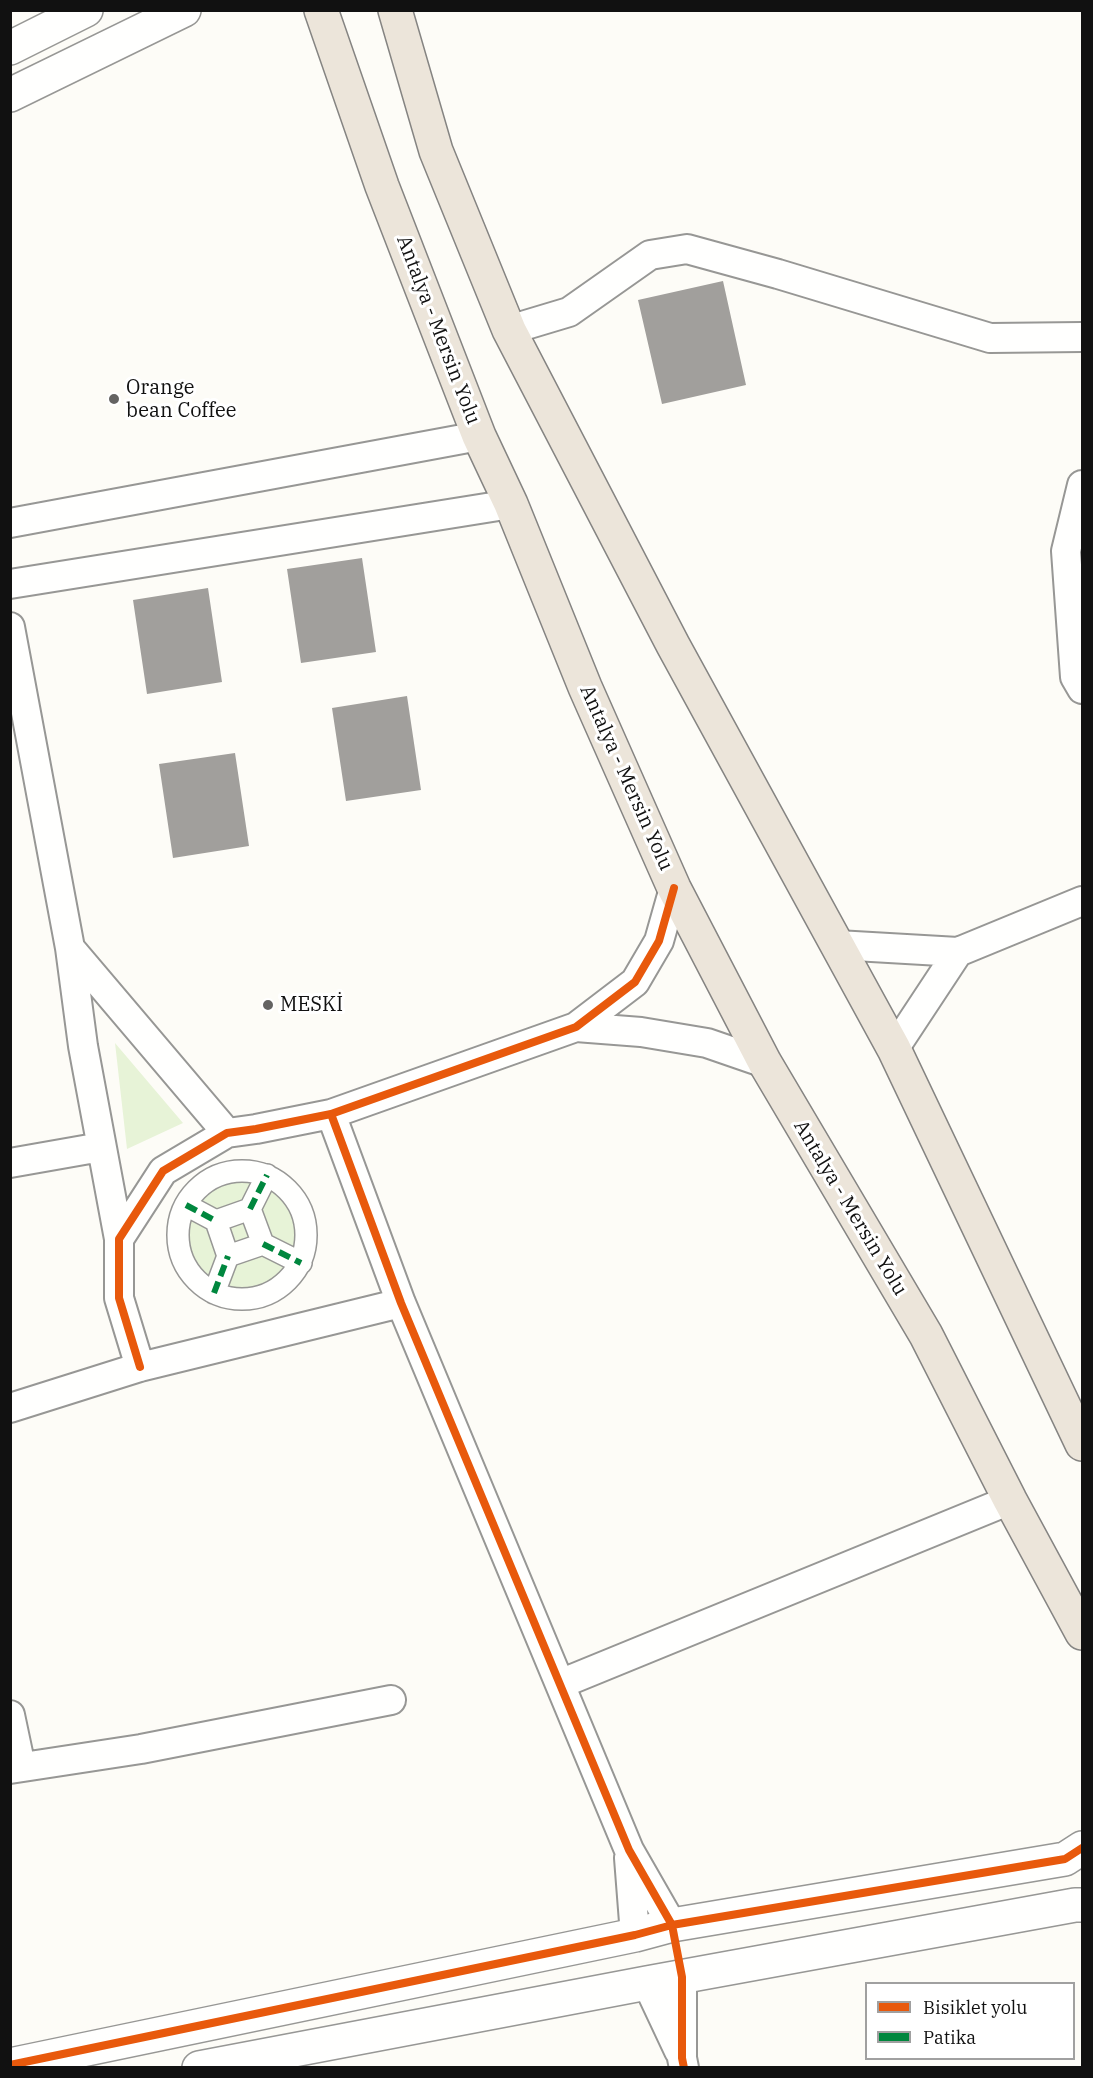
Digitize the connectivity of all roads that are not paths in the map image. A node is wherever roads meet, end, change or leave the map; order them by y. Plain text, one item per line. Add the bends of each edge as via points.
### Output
1 (86, 10) edge
2 (184, 10) edge
3 (321, 10) edge
4 (395, 10) edge
5 (10, 48) edge
6 (10, 95) edge
7 (509, 330) junction
8 (1083, 337) edge
9 (479, 435) junction
10 (1083, 485) edge
11 (511, 504) junction
12 (10, 523) edge
13 (10, 584) edge
14 (10, 627) edge
15 (1083, 689) edge
16 (674, 888) junction
17 (1083, 901) edge
18 (837, 945) junction
19 (70, 948) junction
20 (958, 952) junction
21 (576, 1027) junction
22 (894, 1049) junction
23 (765, 1063) junction
24 (331, 1114) junction
25 (227, 1133) junction
26 (100, 1147) junction
27 (10, 1163) edge
28 (267, 1175) junction
29 (186, 1205) junction
30 (250, 1209) junction
31 (216, 1221) junction
32 (119, 1239) junction
33 (263, 1244) junction
34 (228, 1256) junction
35 (301, 1263) junction
36 (214, 1293) junction
37 (401, 1303) junction
38 (140, 1367) junction
39 (10, 1408) edge
40 (1082, 1440) edge
41 (1010, 1500) junction
42 (1083, 1633) edge
43 (560, 1684) junction
44 (391, 1700) dead end
45 (10, 1715) edge
46 (16, 1768) edge
47 (629, 1850) junction
48 (1079, 1879) edge
49 (672, 1925) junction
50 (636, 1935) junction
51 (682, 1977) junction
52 (647, 1983) junction
53 (263, 2061) edge
54 (683, 2063) edge
55 (10, 2066) edge
56 (199, 2067) edge

1 - 5 street
2 - 6 street
3 - 9 highway, Antalya - Mersin Yolu via 382,186
4 - 7 highway via 436,151
7 - 8 street via 568,312 650,255 687,249 990,338
7 - 18 highway via 673,645
9 - 11 highway, Antalya - Mersin Yolu
9 - 12 street
10 - 15 street via 1066,551 1075,677
11 - 13 street
11 - 16 highway, Antalya - Mersin Yolu via 585,687
14 - 19 street
16 - 21 street via 659,940 635,982
16 - 23 highway, Antalya - Mersin Yolu
17 - 20 street
18 - 20 street
18 - 22 highway
19 - 25 street
19 - 26 street
20 - 22 street
21 - 23 street via 707,1043
21 - 24 street
22 - 40 highway
23 - 41 highway, Antalya - Mersin Yolu via 926,1335
24 - 25 street
24 - 37 street
25 - 32 street via 163,1171
26 - 27 street
26 - 32 street
28 - 29 street via 252,1171 221,1174 206,1182
28 - 30 street
28 - 35 street via 298,1202 306,1222
29 - 31 street
29 - 36 street via 179,1225 185,1265 197,1281
30 - 31 street
30 - 33 street
31 - 34 street
32 - 38 street via 119,1298
33 - 34 street
33 - 35 street
34 - 36 street
35 - 36 street via 289,1280 273,1292 253,1299 233,1299
37 - 38 street
37 - 43 street
38 - 39 street
41 - 42 highway, Antalya - Mersin Yolu
41 - 43 street
43 - 47 street
44 - 46 street via 141,1749
45 - 46 street
47 - 49 street
47 - 50 street
48 - 49 street
48 - 51 street
49 - 50 street
49 - 51 street
50 - 52 street
50 - 55 street
51 - 52 street
51 - 54 street
52 - 53 street
52 - 54 street
53 - 56 street

